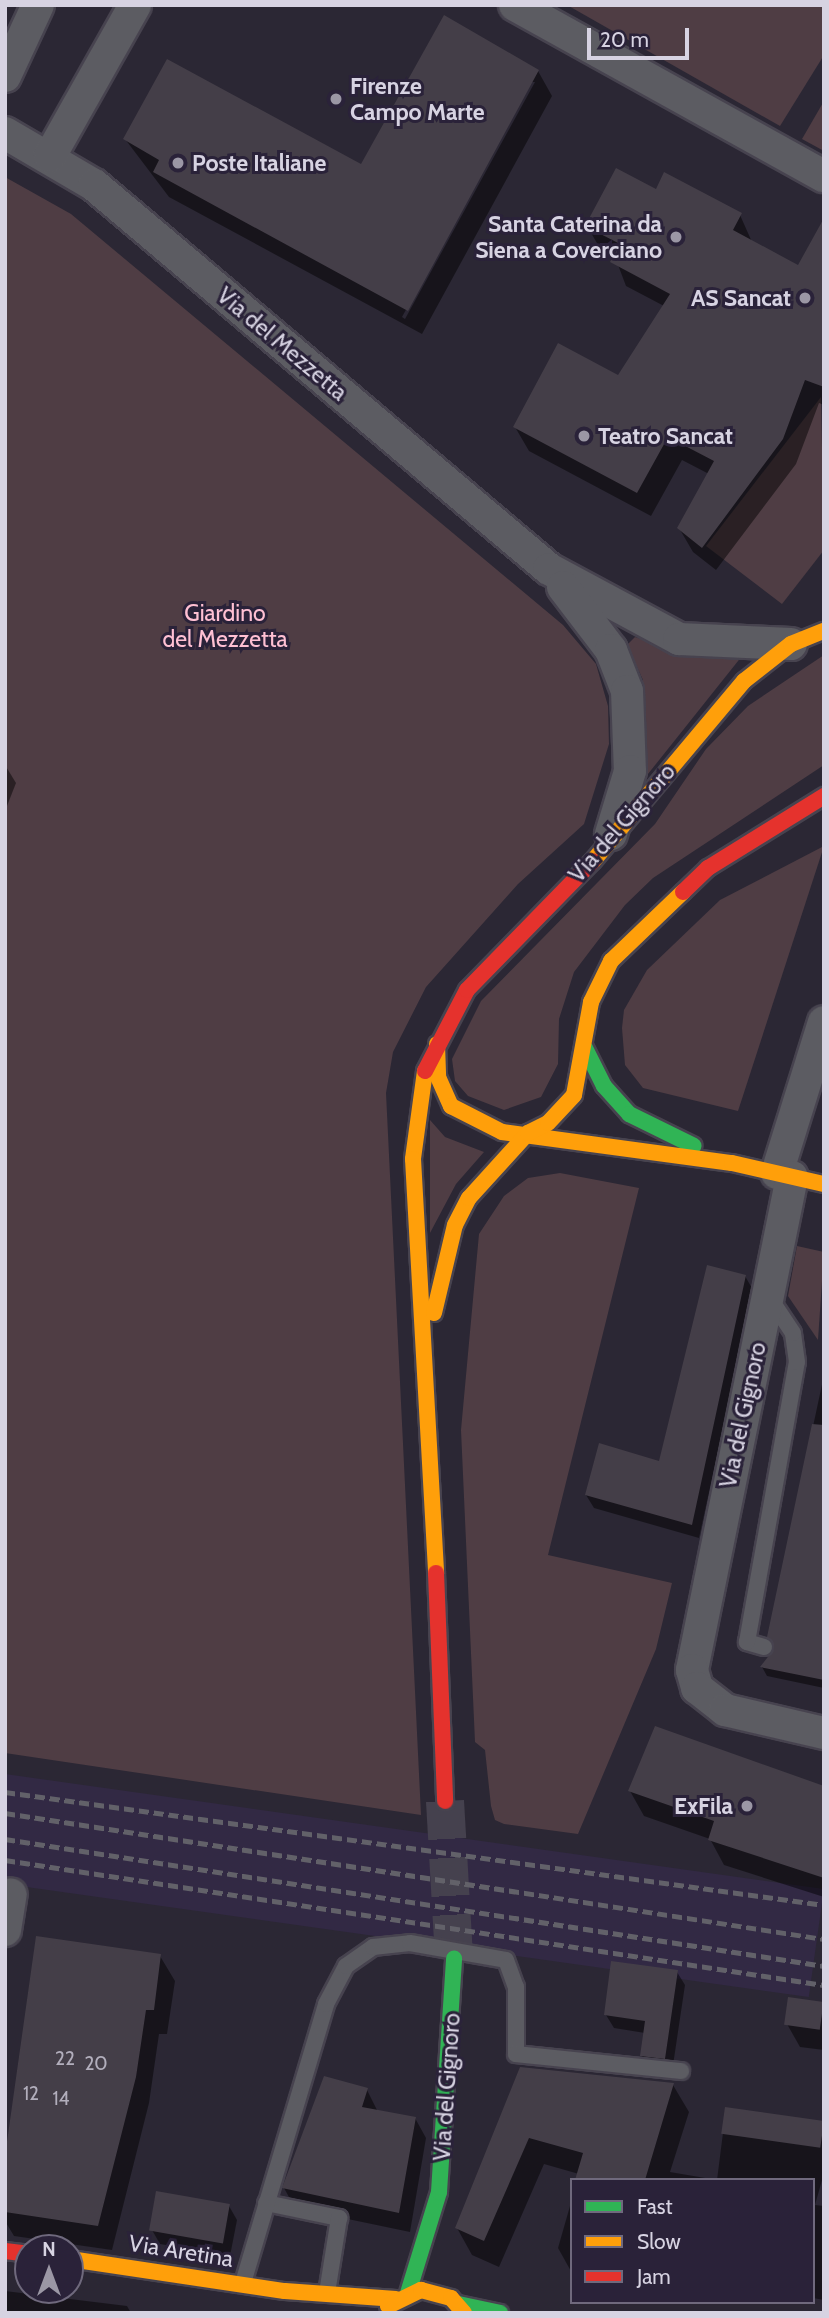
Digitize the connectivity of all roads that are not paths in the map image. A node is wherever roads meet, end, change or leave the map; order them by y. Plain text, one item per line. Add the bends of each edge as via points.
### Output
1 (37, 5) edge
2 (135, 5) edge
3 (515, 5) edge
4 (5, 76) edge
5 (5, 133) edge
6 (50, 156) junction
7 (824, 176) edge
8 (549, 569) junction
9 (824, 631) edge
10 (791, 644) junction
11 (818, 803) edge
12 (607, 844) junction
13 (824, 1022) edge
14 (437, 1035) junction
15 (585, 1048) junction
16 (528, 1133) junction
17 (732, 1163) junction
18 (784, 1175) junction
19 (824, 1184) edge
20 (767, 1295) junction
21 (427, 1343) junction
22 (764, 1647) dead end
23 (824, 1733) edge
24 (445, 1801) tunnel mouth
25 (11, 1894) dead end
26 (5, 1930) edge
27 (454, 1958) tunnel mouth
28 (681, 2071) dead end
29 (266, 2203) junction
30 (435, 2216) junction
31 (440, 2244) dead end
32 (84, 2261) edge
33 (446, 2271) dead end
34 (243, 2283) junction
35 (285, 2291) junction
36 (327, 2292) junction
37 (402, 2296) junction
38 (457, 2305) edge
39 (328, 2313) edge
40 (384, 2313) edge
41 (500, 2313) edge

1 - 4 street
2 - 6 street
3 - 7 street
5 - 6 street, Via del Mezzetta
6 - 8 street, Via del Mezzetta via 94,185
8 - 10 street, Via del Mezzetta via 679,639
8 - 12 street, Via del Mezzetta via 611,650 627,691 630,771
9 - 10 main road, Via del Gignoro
10 - 12 main road, Via del Gignoro via 744,681
11 - 15 main road, Via del Gignoro via 708,868 623,946 595,992
12 - 14 main road, Via del Gignoro via 467,989
13 - 18 street, Via del Gignoro
14 - 16 main road via 438,1077 452,1106 502,1132
14 - 21 main road, Via del Gignoro via 420,1083 413,1159
15 - 16 main road, Via del Gignoro via 580,1080 565,1109
15 - 17 main road via 604,1086 629,1114
16 - 17 main road
16 - 21 main road, Via del Gignoro via 461,1211
17 - 18 main road
18 - 19 main road
18 - 20 street, Via del Gignoro
20 - 22 lane via 793,1333 797,1362 747,1642
20 - 23 street, Via del Gignoro via 692,1670 697,1688 725,1710
21 - 24 main road, Via del Gignoro
25 - 26 street
27 - 30 main road, Via del Gignoro via 449,2101
28 - 29 lane via 516,2054 516,1987 506,1960 410,1943 373,1947 346,1966 327,2004
29 - 34 lane
29 - 36 lane via 339,2218
30 - 31 main road, Via del Gignoro
30 - 37 main road, Via del Gignoro
32 - 34 main road, Via Aretina
33 - 38 main road
34 - 35 main road, Via Aretina
35 - 36 main road, Via Aretina
35 - 39 main road, Via Aretina
36 - 37 main road, Via Aretina
37 - 38 main road, Via Aretina via 434,2291
37 - 40 main road
38 - 41 main road, Via Aretina

